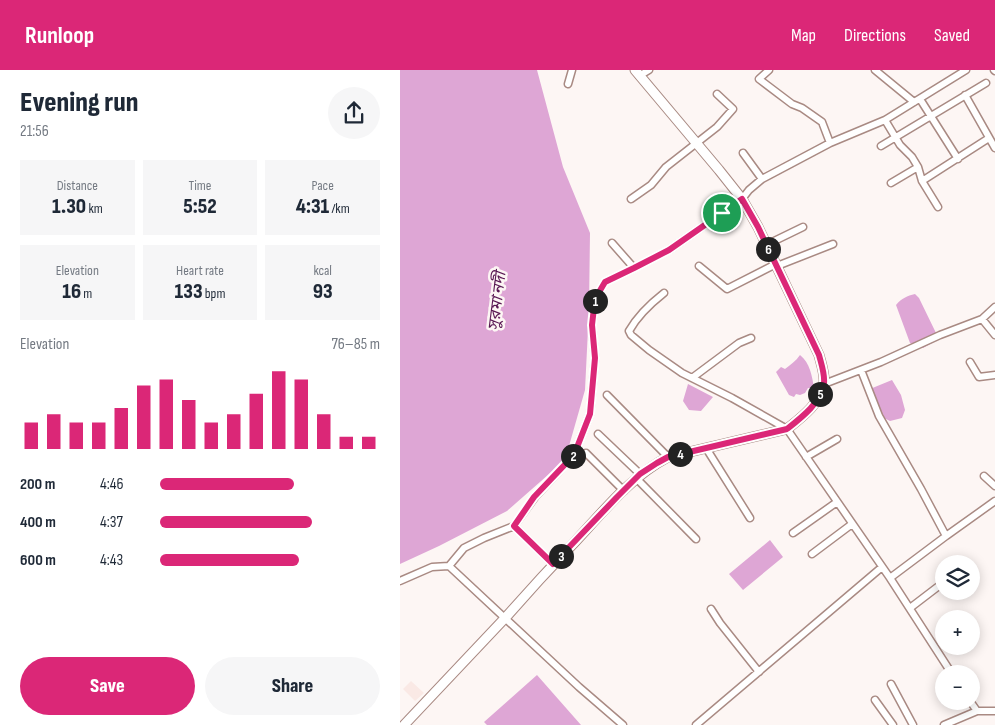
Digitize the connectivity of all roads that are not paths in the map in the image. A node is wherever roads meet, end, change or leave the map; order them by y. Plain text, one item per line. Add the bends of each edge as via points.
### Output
1 (572, 70) edge
2 (649, 70) edge
3 (769, 70) edge
4 (875, 70) edge
5 (966, 70) edge
6 (637, 73) edge
7 (986, 82) dead end
8 (568, 84) dead end
9 (717, 94) dead end
10 (965, 95) junction
11 (917, 101) junction
12 (931, 115) junction
13 (885, 120) junction
14 (896, 136) junction
15 (989, 138) junction
16 (697, 144) junction
17 (830, 144) junction
18 (881, 146) dead end
19 (995, 148) edge
20 (743, 153) dead end
21 (958, 159) junction
22 (918, 167) junction
23 (762, 178) junction
24 (922, 181) junction
25 (891, 183) dead end
26 (632, 199) dead end
27 (742, 199) junction
28 (938, 207) dead end
29 (803, 227) dead end
30 (612, 243) dead end
31 (766, 244) junction
32 (832, 244) dead end
33 (776, 265) junction
34 (699, 266) dead end
35 (634, 268) junction
36 (664, 293) dead end
37 (995, 307) edge
38 (982, 319) junction
39 (995, 335) edge
40 (751, 338) dead end
41 (970, 362) dead end
42 (861, 370) junction
43 (995, 375) edge
44 (692, 378) junction
45 (824, 384) junction
46 (607, 395) dead end
47 (787, 429) junction
48 (598, 434) dead end
49 (838, 439) dead end
50 (706, 448) junction
51 (586, 453) dead end
52 (668, 457) junction
53 (806, 458) junction
54 (638, 476) junction
55 (984, 476) dead end
56 (995, 486) edge
57 (624, 491) junction
58 (995, 501) edge
59 (837, 502) junction
60 (750, 518) dead end
61 (852, 524) junction
62 (514, 526) junction
63 (793, 534) dead end
64 (946, 536) junction
65 (696, 539) dead end
66 (812, 554) dead end
67 (553, 564) junction
68 (449, 566) junction
69 (882, 567) junction
70 (890, 578) junction
71 (400, 580) edge
72 (935, 589) edge
73 (711, 608) dead end
74 (910, 608) junction
75 (505, 618) junction
76 (946, 665) edge
77 (759, 672) junction
78 (891, 684) dead end
79 (875, 700) dead end
80 (976, 711) joint
81 (995, 711) edge
82 (404, 725) edge
83 (623, 725) edge
84 (696, 725) edge
85 (893, 725) edge
86 (913, 725) edge
87 (944, 725) edge

1 - 8 street
2 - 6 street
3 - 17 street via 759,78 822,122
4 - 11 street
5 - 11 street
6 - 16 main road
7 - 10 street
9 - 16 street via 733,109
10 - 12 street
10 - 15 street
11 - 12 street
11 - 13 street
12 - 14 street
12 - 21 street
13 - 14 street
13 - 17 street
14 - 18 street
14 - 22 street
15 - 19 street
15 - 21 street
16 - 26 street
16 - 27 main road
17 - 23 street
20 - 23 street
21 - 24 street
22 - 24 street
22 - 25 street
23 - 27 street
24 - 28 street
27 - 31 main road
27 - 35 street via 669,250
29 - 31 street
30 - 35 street
31 - 33 main road
32 - 33 street
33 - 34 street via 727,289
33 - 45 main road via 819,355
35 - 62 street via 605,282 595,299 592,325 595,358 590,414 574,455 534,497
36 - 44 street via 652,302 629,331 650,350
37 - 38 street
38 - 39 street
38 - 42 street
40 - 44 street via 739,343
41 - 43 street via 979,377
42 - 45 street
42 - 64 street via 879,416
44 - 47 street
45 - 47 main road via 818,400
46 - 52 street
47 - 50 main road
47 - 53 street
48 - 54 street
49 - 53 street
50 - 52 main road
50 - 60 street
51 - 57 street
52 - 54 main road
53 - 59 street
54 - 57 main road
54 - 65 street
55 - 56 street
57 - 67 main road
58 - 64 street
59 - 61 street
59 - 63 street
61 - 66 street
61 - 69 street
62 - 67 street
62 - 68 street via 464,548
64 - 70 street
67 - 75 main road
68 - 71 street via 432,567
68 - 75 street
69 - 70 street
69 - 77 street
70 - 74 street
72 - 74 street
73 - 77 street
74 - 76 street
75 - 82 main road
75 - 83 street
77 - 84 street
78 - 86 street
79 - 85 street
80 - 81 street
80 - 87 street

